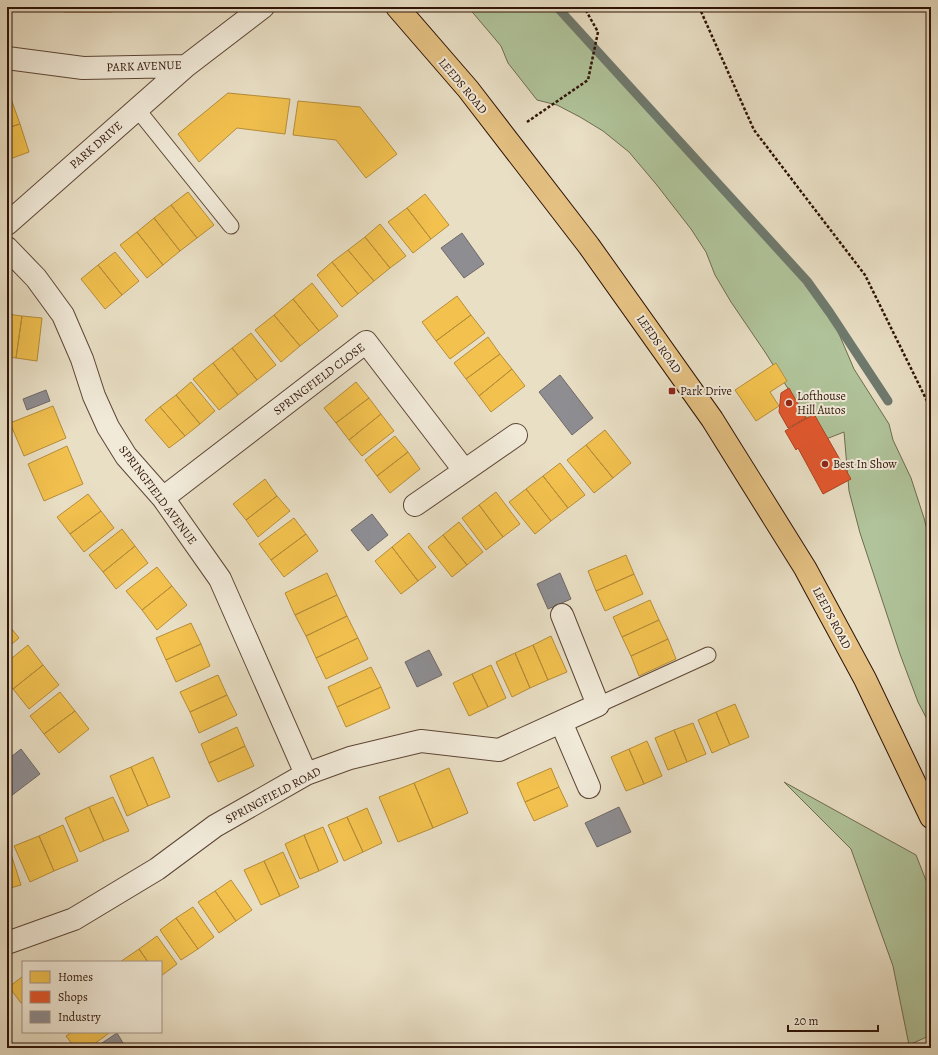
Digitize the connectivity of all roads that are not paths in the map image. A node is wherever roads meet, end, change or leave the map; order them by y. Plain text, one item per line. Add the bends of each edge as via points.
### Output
1 (263, 7) edge
2 (397, 7) edge
3 (7, 58) edge
4 (186, 66) junction
5 (137, 109) junction
6 (7, 224) edge
7 (231, 226) dead end
8 (7, 248) edge
9 (516, 435) dead end
10 (464, 470) junction
11 (163, 498) junction
12 (415, 505) dead end
13 (562, 615) dead end
14 (708, 655) dead end
15 (598, 704) junction
16 (560, 722) junction
17 (306, 774) junction
18 (588, 787) dead end
19 (931, 817) edge
20 (7, 943) edge

1 - 4 street, PARK AVENUE
2 - 19 main road, LEEDS ROAD via 468,89 589,246 712,419 805,568 865,680
3 - 4 street, PARK AVENUE via 83,68
4 - 5 street, PARK DRIVE
5 - 6 street, PARK DRIVE
5 - 7 lane
8 - 11 street, SPRINGFIELD AVENUE via 36,278 63,314 108,427 126,456
9 - 10 street
10 - 11 street, SPRINGFIELD CLOSE via 366,342
10 - 12 street
11 - 17 street, SPRINGFIELD AVENUE via 220,579
13 - 15 street
14 - 15 lane
15 - 16 street, SPRINGFIELD ROAD
16 - 17 street, SPRINGFIELD ROAD via 499,750 421,741 350,758
16 - 18 street
17 - 20 street, SPRINGFIELD ROAD via 215,826 157,869 74,919

